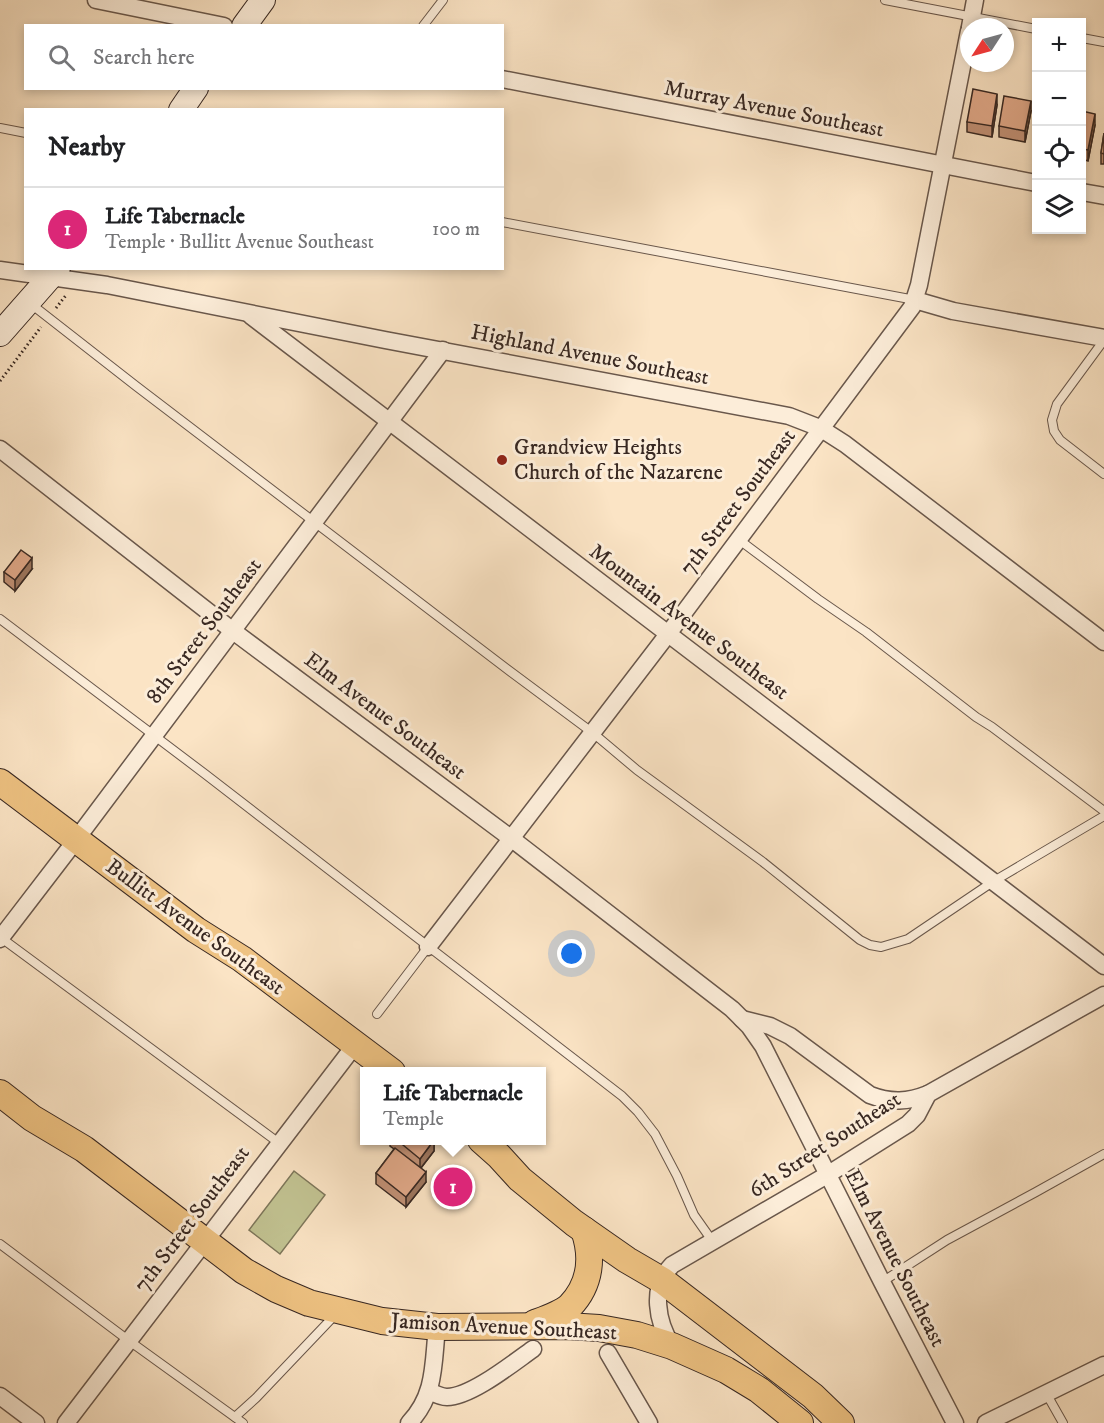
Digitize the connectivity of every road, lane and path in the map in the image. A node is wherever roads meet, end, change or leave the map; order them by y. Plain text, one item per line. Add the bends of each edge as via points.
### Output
1 (263, 0) edge
2 (443, 0) edge
3 (885, 0) edge
4 (105, 1) edge
5 (971, 18) edge
6 (214, 24) edge
7 (245, 24) edge
8 (425, 24) edge
9 (1014, 25) edge
10 (1032, 28) edge
11 (1086, 39) edge
12 (1104, 42) edge
13 (961, 72) edge
14 (504, 79) edge
15 (195, 90) edge
16 (182, 108) edge
17 (0, 128) edge
18 (24, 133) edge
19 (944, 165) junction
20 (1032, 182) edge
21 (1086, 193) edge
22 (1104, 196) edge
23 (504, 222) edge
24 (0, 270) edge
25 (54, 273) edge
26 (915, 300) junction
27 (28, 302) junction
28 (247, 313) junction
29 (0, 334) edge
30 (1104, 339) edge
31 (443, 350) junction
32 (390, 423) junction
33 (820, 428) junction
34 (0, 449) edge
35 (1104, 474) edge
36 (314, 522) junction
37 (738, 539) junction
38 (0, 619) edge
39 (233, 631) junction
40 (668, 634) junction
41 (1104, 642) edge
42 (593, 733) junction
43 (153, 737) junction
44 (0, 782) edge
45 (1104, 811) edge
46 (1104, 816) edge
47 (512, 839) junction
48 (76, 840) junction
49 (994, 881) junction
50 (0, 938) edge
51 (428, 947) junction
52 (1104, 966) edge
53 (1104, 994) edge
54 (377, 1014) dead end
55 (742, 1019) junction
56 (355, 1044) junction
57 (387, 1067) edge
58 (0, 1093) edge
59 (928, 1094) junction
60 (279, 1143) junction
61 (490, 1148) edge
62 (1104, 1154) edge
63 (827, 1175) junction
64 (584, 1230) junction
65 (204, 1240) junction
66 (713, 1242) junction
67 (0, 1244) edge
68 (663, 1281) junction
69 (882, 1282) junction
70 (338, 1311) junction
71 (437, 1327) junction
72 (530, 1338) junction
73 (128, 1340) junction
74 (672, 1346) junction
75 (608, 1353) dead end
76 (1104, 1365) edge
77 (429, 1391) junction
78 (1046, 1393) junction
79 (0, 1396) edge
80 (239, 1420) edge
81 (36, 1423) edge
82 (66, 1423) edge
83 (409, 1423) edge
84 (649, 1423) edge
85 (800, 1423) edge
86 (841, 1423) edge
87 (955, 1423) edge
88 (986, 1423) edge
89 (1063, 1423) edge

1 - 7 street
2 - 8 lane
3 - 5 lane
4 - 6 street
9 - 10 lane
11 - 12 lane
13 - 19 street, 7th Street Southeast
14 - 19 street, Murray Avenue Southeast
15 - 16 street
17 - 18 lane
19 - 20 street, Murray Avenue Southeast
19 - 26 street, 7th Street Southeast
21 - 22 street
23 - 26 lane
24 - 25 street, Highland Avenue Southeast
25 - 27 street
25 - 28 street, Highland Avenue Southeast
26 - 30 street via 953,311
26 - 33 street, 7th Street Southeast
27 - 29 street
27 - 36 lane
28 - 31 street, Highland Avenue Southeast
28 - 32 street, Mountain Avenue Southeast
30 - 35 lane via 1057,404 1052,420 1060,440
31 - 32 street, 8th Street Southeast
31 - 33 street, Highland Avenue Southeast via 789,416
32 - 36 street, 8th Street Southeast
32 - 40 street, Mountain Avenue Southeast
33 - 37 street, 7th Street Southeast
33 - 41 street, Highland Avenue Southeast
34 - 39 street, Elm Avenue Southeast
36 - 39 street, 8th Street Southeast
36 - 42 lane
37 - 40 street, 7th Street Southeast
37 - 45 lane
38 - 43 lane
39 - 43 street, 8th Street Southeast
39 - 47 street, Elm Avenue Southeast
40 - 42 street, 7th Street Southeast
40 - 49 street, Mountain Avenue Southeast
42 - 47 street, 7th Street Southeast
42 - 49 lane via 870,945 897,944 908,939
43 - 48 street, 8th Street Southeast
43 - 51 lane
44 - 48 main road, Bullitt Avenue Southeast
46 - 49 lane
47 - 51 street, 7th Street Southeast
47 - 55 street, Elm Avenue Southeast
48 - 50 street, 8th Street Southeast
48 - 56 main road, Bullitt Avenue Southeast
49 - 52 street, Mountain Avenue Southeast
50 - 60 lane
51 - 54 lane
51 - 66 lane via 638,1112 655,1134 694,1215
53 - 59 street, 6th Street Southeast
55 - 59 street, Elm Avenue Southeast via 790,1036 870,1095 897,1101
55 - 63 street, Elm Avenue Southeast via 763,1046
56 - 57 main road, Bullitt Avenue Southeast
56 - 60 street, 7th Street Southeast
58 - 65 main road, Jamison Avenue Southeast via 32,1118 84,1149
59 - 63 street, 6th Street Southeast via 908,1124
60 - 65 street, 7th Street Southeast
61 - 64 main road via 520,1179
61 - 68 main road via 535,1175 648,1263
62 - 69 lane via 946,1240
63 - 66 street, 6th Street Southeast
63 - 69 street, Elm Avenue Southeast
64 - 68 main road
64 - 72 main road via 590,1263 581,1289 569,1307
65 - 70 main road, Jamison Avenue Southeast via 244,1271 276,1289
65 - 73 street, 7th Street Southeast
66 - 68 street, 6th Street Southeast via 672,1265
67 - 73 lane
68 - 74 street via 658,1304 660,1320
68 - 86 main road via 813,1396
69 - 87 street, Elm Avenue Southeast
70 - 71 main road, Jamison Avenue Southeast
70 - 80 lane
71 - 72 main road, Jamison Avenue Southeast
71 - 77 street
72 - 74 main road, Jamison Avenue Southeast via 599,1328
72 - 77 street via 481,1384 446,1397
73 - 80 lane
73 - 82 street, 7th Street Southeast
74 - 85 main road, Jamison Avenue Southeast via 726,1370
75 - 84 street
76 - 78 street
77 - 83 street
78 - 88 street
78 - 89 lane
79 - 81 street

